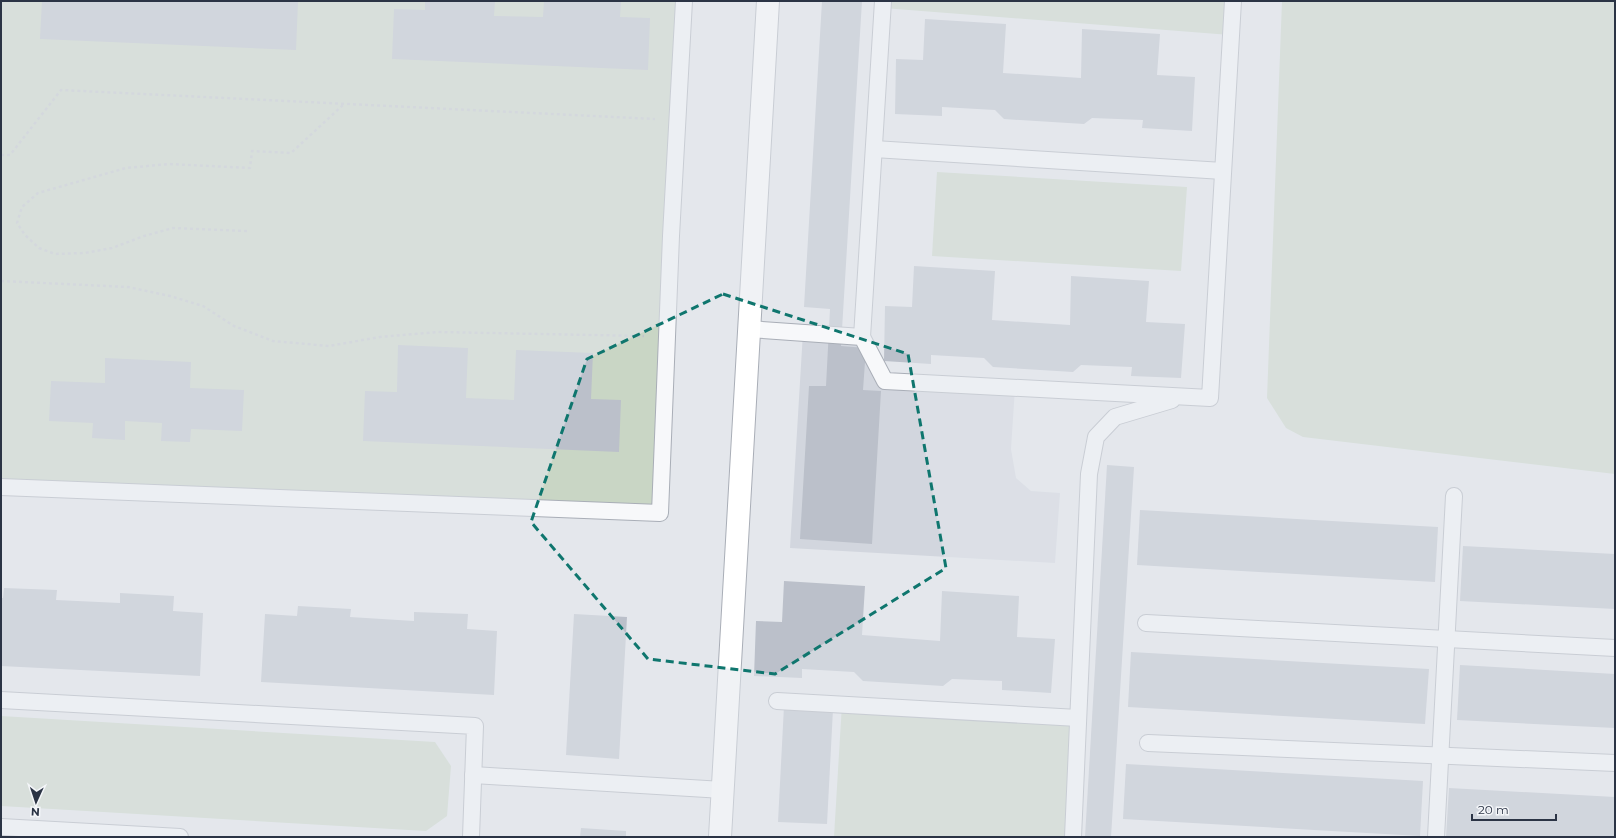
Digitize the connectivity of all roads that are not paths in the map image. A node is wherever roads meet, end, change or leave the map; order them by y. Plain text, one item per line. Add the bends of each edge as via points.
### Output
1 (684, 1) edge
2 (768, 1) edge
3 (883, 1) edge
4 (1233, 1) edge
5 (874, 149) junction
6 (1223, 171) junction
7 (749, 329) junction
8 (862, 337) junction
9 (1183, 396) junction
10 (1, 487) edge
11 (1454, 496) dead end
12 (1146, 623) dead end
13 (1446, 639) junction
14 (1615, 648) edge
15 (1, 700) edge
16 (777, 701) dead end
17 (1078, 718) junction
18 (1148, 743) dead end
19 (1440, 755) junction
20 (1615, 763) edge
21 (473, 775) junction
22 (723, 790) junction
23 (1, 827) edge
24 (180, 837) edge
25 (470, 837) edge
26 (720, 837) edge
27 (1073, 837) edge
28 (1436, 837) edge

1 - 10 lane via 660,513
2 - 7 street
3 - 5 lane
4 - 6 lane
5 - 6 lane
5 - 8 lane
6 - 9 lane via 1210,398
7 - 8 lane
7 - 22 street
8 - 9 lane via 885,381
9 - 17 lane via 1115,417 1096,437 1089,474
11 - 13 lane
12 - 13 lane
13 - 14 lane
13 - 19 lane
15 - 21 lane via 475,726
16 - 17 lane
17 - 27 lane
18 - 19 lane
19 - 20 lane
19 - 28 lane
21 - 22 lane
21 - 25 lane
22 - 26 street
23 - 24 lane

